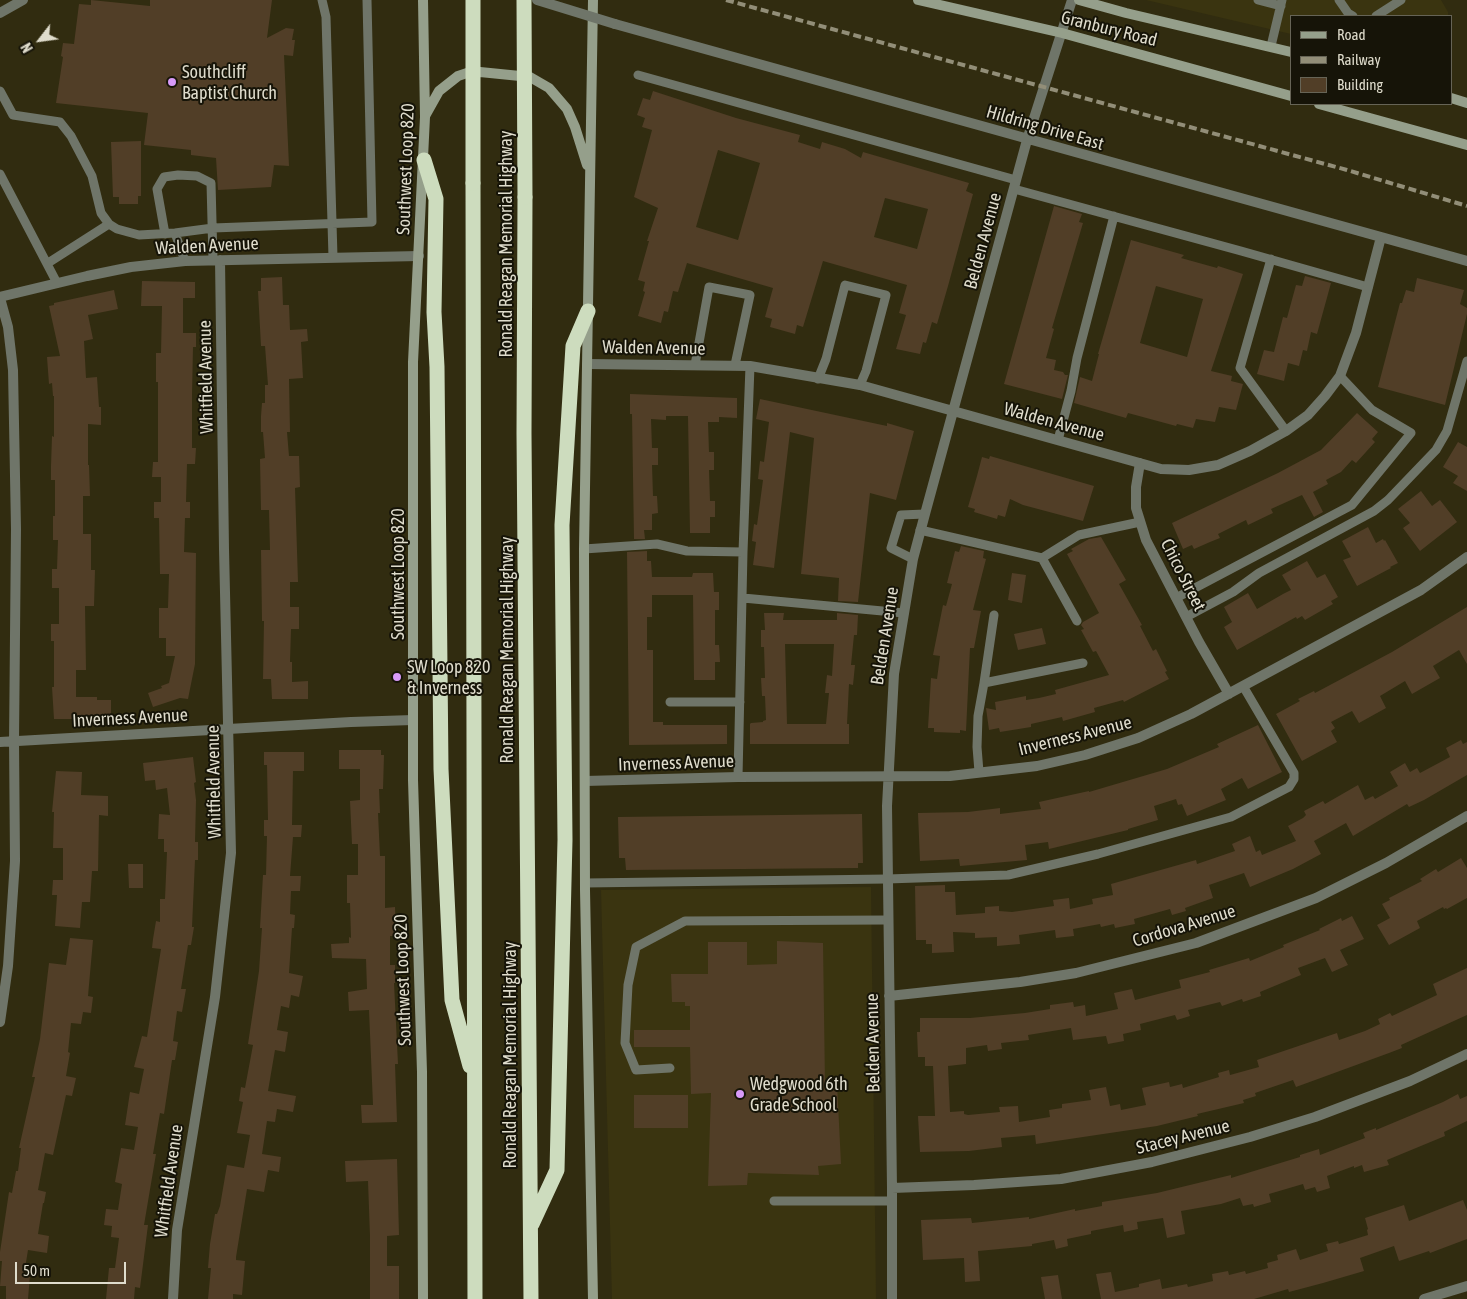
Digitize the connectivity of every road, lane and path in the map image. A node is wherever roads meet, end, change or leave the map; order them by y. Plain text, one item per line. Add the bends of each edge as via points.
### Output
1 (23, 0) edge
2 (322, 0) edge
3 (329, 0) edge
4 (367, 0) edge
5 (423, 0) edge
6 (473, 0) edge
7 (524, 0) edge
8 (536, 0) edge
9 (593, 0) edge
10 (918, 0) edge
11 (1072, 0) edge
12 (1079, 0) edge
13 (1258, 0) edge
14 (1339, 0) edge
15 (1402, 0) edge
16 (1282, 3) edge
17 (0, 13) edge
18 (1351, 15) edge
19 (1378, 15) edge
20 (1062, 33) junction
21 (1271, 46) junction
22 (1290, 52) edge
23 (638, 75) dead end
24 (0, 91) edge
25 (1290, 96) edge
26 (1452, 98) edge
27 (1467, 102) edge
28 (1324, 105) edge
29 (425, 117) junction
30 (1028, 140) junction
31 (1467, 144) edge
32 (424, 160) junction
33 (0, 174) edge
34 (590, 174) junction
35 (1015, 185) junction
36 (1114, 216) junction
37 (330, 223) junction
38 (110, 224) junction
39 (213, 228) junction
40 (175, 233) junction
41 (165, 234) junction
42 (1381, 237) junction
43 (419, 256) junction
44 (333, 257) junction
45 (217, 260) junction
46 (1271, 260) junction
47 (185, 261) junction
48 (1467, 261) edge
49 (48, 263) junction
50 (57, 283) junction
51 (1368, 287) junction
52 (0, 298) edge
53 (588, 311) junction
54 (1467, 361) edge
55 (587, 364) junction
56 (695, 365) junction
57 (735, 365) junction
58 (750, 366) junction
59 (1340, 376) junction
60 (818, 379) junction
61 (860, 385) junction
62 (953, 411) junction
63 (1286, 431) junction
64 (1058, 440) junction
65 (1140, 463) junction
66 (924, 514) junction
67 (1140, 522) junction
68 (920, 530) junction
69 (584, 549) junction
70 (743, 552) junction
71 (1467, 557) edge
72 (1042, 558) junction
73 (913, 559) junction
74 (743, 598) junction
75 (1176, 598) junction
76 (904, 613) junction
77 (994, 615) dead end
78 (1186, 617) junction
79 (1077, 621) dead end
80 (1083, 664) dead end
81 (984, 682) junction
82 (1243, 686) junction
83 (1229, 694) junction
84 (670, 702) dead end
85 (740, 702) junction
86 (413, 720) junction
87 (230, 729) junction
88 (14, 741) junction
89 (0, 742) edge
90 (979, 772) junction
91 (738, 777) junction
92 (888, 777) junction
93 (585, 782) junction
94 (1467, 816) edge
95 (887, 879) junction
96 (585, 883) junction
97 (888, 920) junction
98 (889, 996) junction
99 (0, 1022) edge
100 (1467, 1054) edge
101 (670, 1068) dead end
102 (476, 1088) junction
103 (892, 1188) junction
104 (774, 1201) dead end
105 (892, 1201) junction
106 (530, 1228) junction
107 (1467, 1286) edge
108 (173, 1299) edge
109 (423, 1299) edge
110 (475, 1299) edge
111 (531, 1299) edge
112 (593, 1299) edge
113 (892, 1299) edge
114 (1424, 1299) edge

1 - 17 street
2 - 3 lane
2 - 37 lane via 326,16
4 - 37 lane via 372,222
5 - 29 main road, Southwest Loop 820
6 - 102 highway, Ronald Reagan Memorial Highway, bridge
7 - 106 highway, Ronald Reagan Memorial Highway, bridge
8 - 30 street, Hildring Drive East, bridge
9 - 34 main road
10 - 20 main road, Granbury Road
11 - 20 street, Belden Avenue
12 - 21 main road, Granbury Road
13 - 16 lane
14 - 18 lane
15 - 19 lane
16 - 21 lane
20 - 25 main road, Granbury Road
20 - 30 street, Belden Avenue
21 - 22 main road, Granbury Road
23 - 35 lane
24 - 38 lane via 13,115 60,122 92,176 101,213
26 - 27 main road
28 - 31 main road
29 - 32 main road, Southwest Loop 820
29 - 34 main road via 439,91 458,76 480,72 530,77 549,88 567,109
30 - 35 street, Belden Avenue
30 - 42 street, Hildring Drive East
32 - 43 main road, Southwest Loop 820
32 - 102 highway via 436,199 434,312 441,769 452,1000
33 - 49 lane
34 - 53 main road
35 - 36 lane
35 - 62 street, Belden Avenue
36 - 46 lane
36 - 64 lane
37 - 39 lane
37 - 44 lane
38 - 41 lane via 139,235
38 - 49 lane
39 - 40 lane
39 - 41 lane via 211,184 197,176 178,175 164,177 157,189
39 - 45 lane
40 - 41 lane
40 - 47 lane
42 - 48 street, Hildring Drive East
42 - 51 street, Walden Avenue
43 - 44 street, Walden Avenue
43 - 86 main road, Southwest Loop 820 via 413,362
44 - 45 street, Walden Avenue
45 - 47 street, Walden Avenue
45 - 87 street, Whitfield Avenue
46 - 51 lane
46 - 63 lane via 1240,368
47 - 50 street, Walden Avenue via 131,267
49 - 50 lane
50 - 52 street, Walden Avenue
51 - 59 street, Walden Avenue
52 - 88 street via 8,327 13,370 16,529
53 - 55 main road
53 - 106 highway via 573,346 562,525 566,840 558,1170
54 - 78 lane via 1447,431 1436,450 1388,500 1374,511
55 - 56 street, Walden Avenue
55 - 69 main road
56 - 57 street, Walden Avenue
56 - 57 lane via 709,287 750,295
57 - 58 street, Walden Avenue
58 - 60 street, Walden Avenue
58 - 70 lane
59 - 63 street, Walden Avenue via 1308,415
59 - 75 lane via 1372,410 1411,433 1352,505
60 - 61 street, Walden Avenue
60 - 61 lane via 845,285 886,295
61 - 62 street, Walden Avenue
62 - 64 street, Walden Avenue
62 - 66 street, Belden Avenue
63 - 65 street, Walden Avenue via 1218,465 1189,470 1161,469
64 - 65 street, Walden Avenue
65 - 67 street, Chico Street via 1136,487
66 - 68 street, Belden Avenue
66 - 73 lane via 901,516 891,548
67 - 72 lane via 1079,535
67 - 75 street, Chico Street
68 - 72 lane
68 - 73 street, Belden Avenue
69 - 70 lane via 657,544 687,551
69 - 93 main road
70 - 74 lane
71 - 82 street, Inverness Avenue via 1421,590
72 - 79 lane
73 - 76 street, Belden Avenue
74 - 76 lane
74 - 85 lane
75 - 78 street, Chico Street
76 - 92 street, Belden Avenue via 894,674
77 - 81 lane
78 - 83 street, Chico Street
80 - 81 lane
81 - 90 lane via 978,716
82 - 83 street, Inverness Avenue
82 - 95 lane via 1294,773 1289,787 1231,817 1008,875
83 - 90 street, Inverness Avenue via 1138,738 1084,755 1037,766
84 - 85 lane
85 - 91 lane
86 - 87 street, Inverness Avenue
86 - 109 main road, Southwest Loop 820 via 422,1072
87 - 88 street, Inverness Avenue
87 - 108 street, Whitfield Avenue via 231,854 215,997 177,1230
88 - 89 street, Inverness Avenue
88 - 99 street via 15,861 8,966
90 - 92 street, Inverness Avenue
91 - 92 street, Inverness Avenue
91 - 93 street, Inverness Avenue
92 - 95 street, Belden Avenue
93 - 96 main road
94 - 98 street, Cordova Avenue via 1386,863 1316,898 1196,943 1020,982
95 - 96 lane
95 - 97 street, Belden Avenue
96 - 112 main road
97 - 98 street, Belden Avenue
97 - 101 lane via 686,921 636,947 628,985 625,1043 636,1070
98 - 103 street, Belden Avenue
100 - 103 street, Stacey Avenue via 1410,1081 1315,1117 1152,1162 1061,1179
102 - 110 highway, Ronald Reagan Memorial Highway
103 - 105 street, Belden Avenue
104 - 105 lane
105 - 113 street, Belden Avenue
106 - 111 highway, Ronald Reagan Memorial Highway
107 - 114 street

